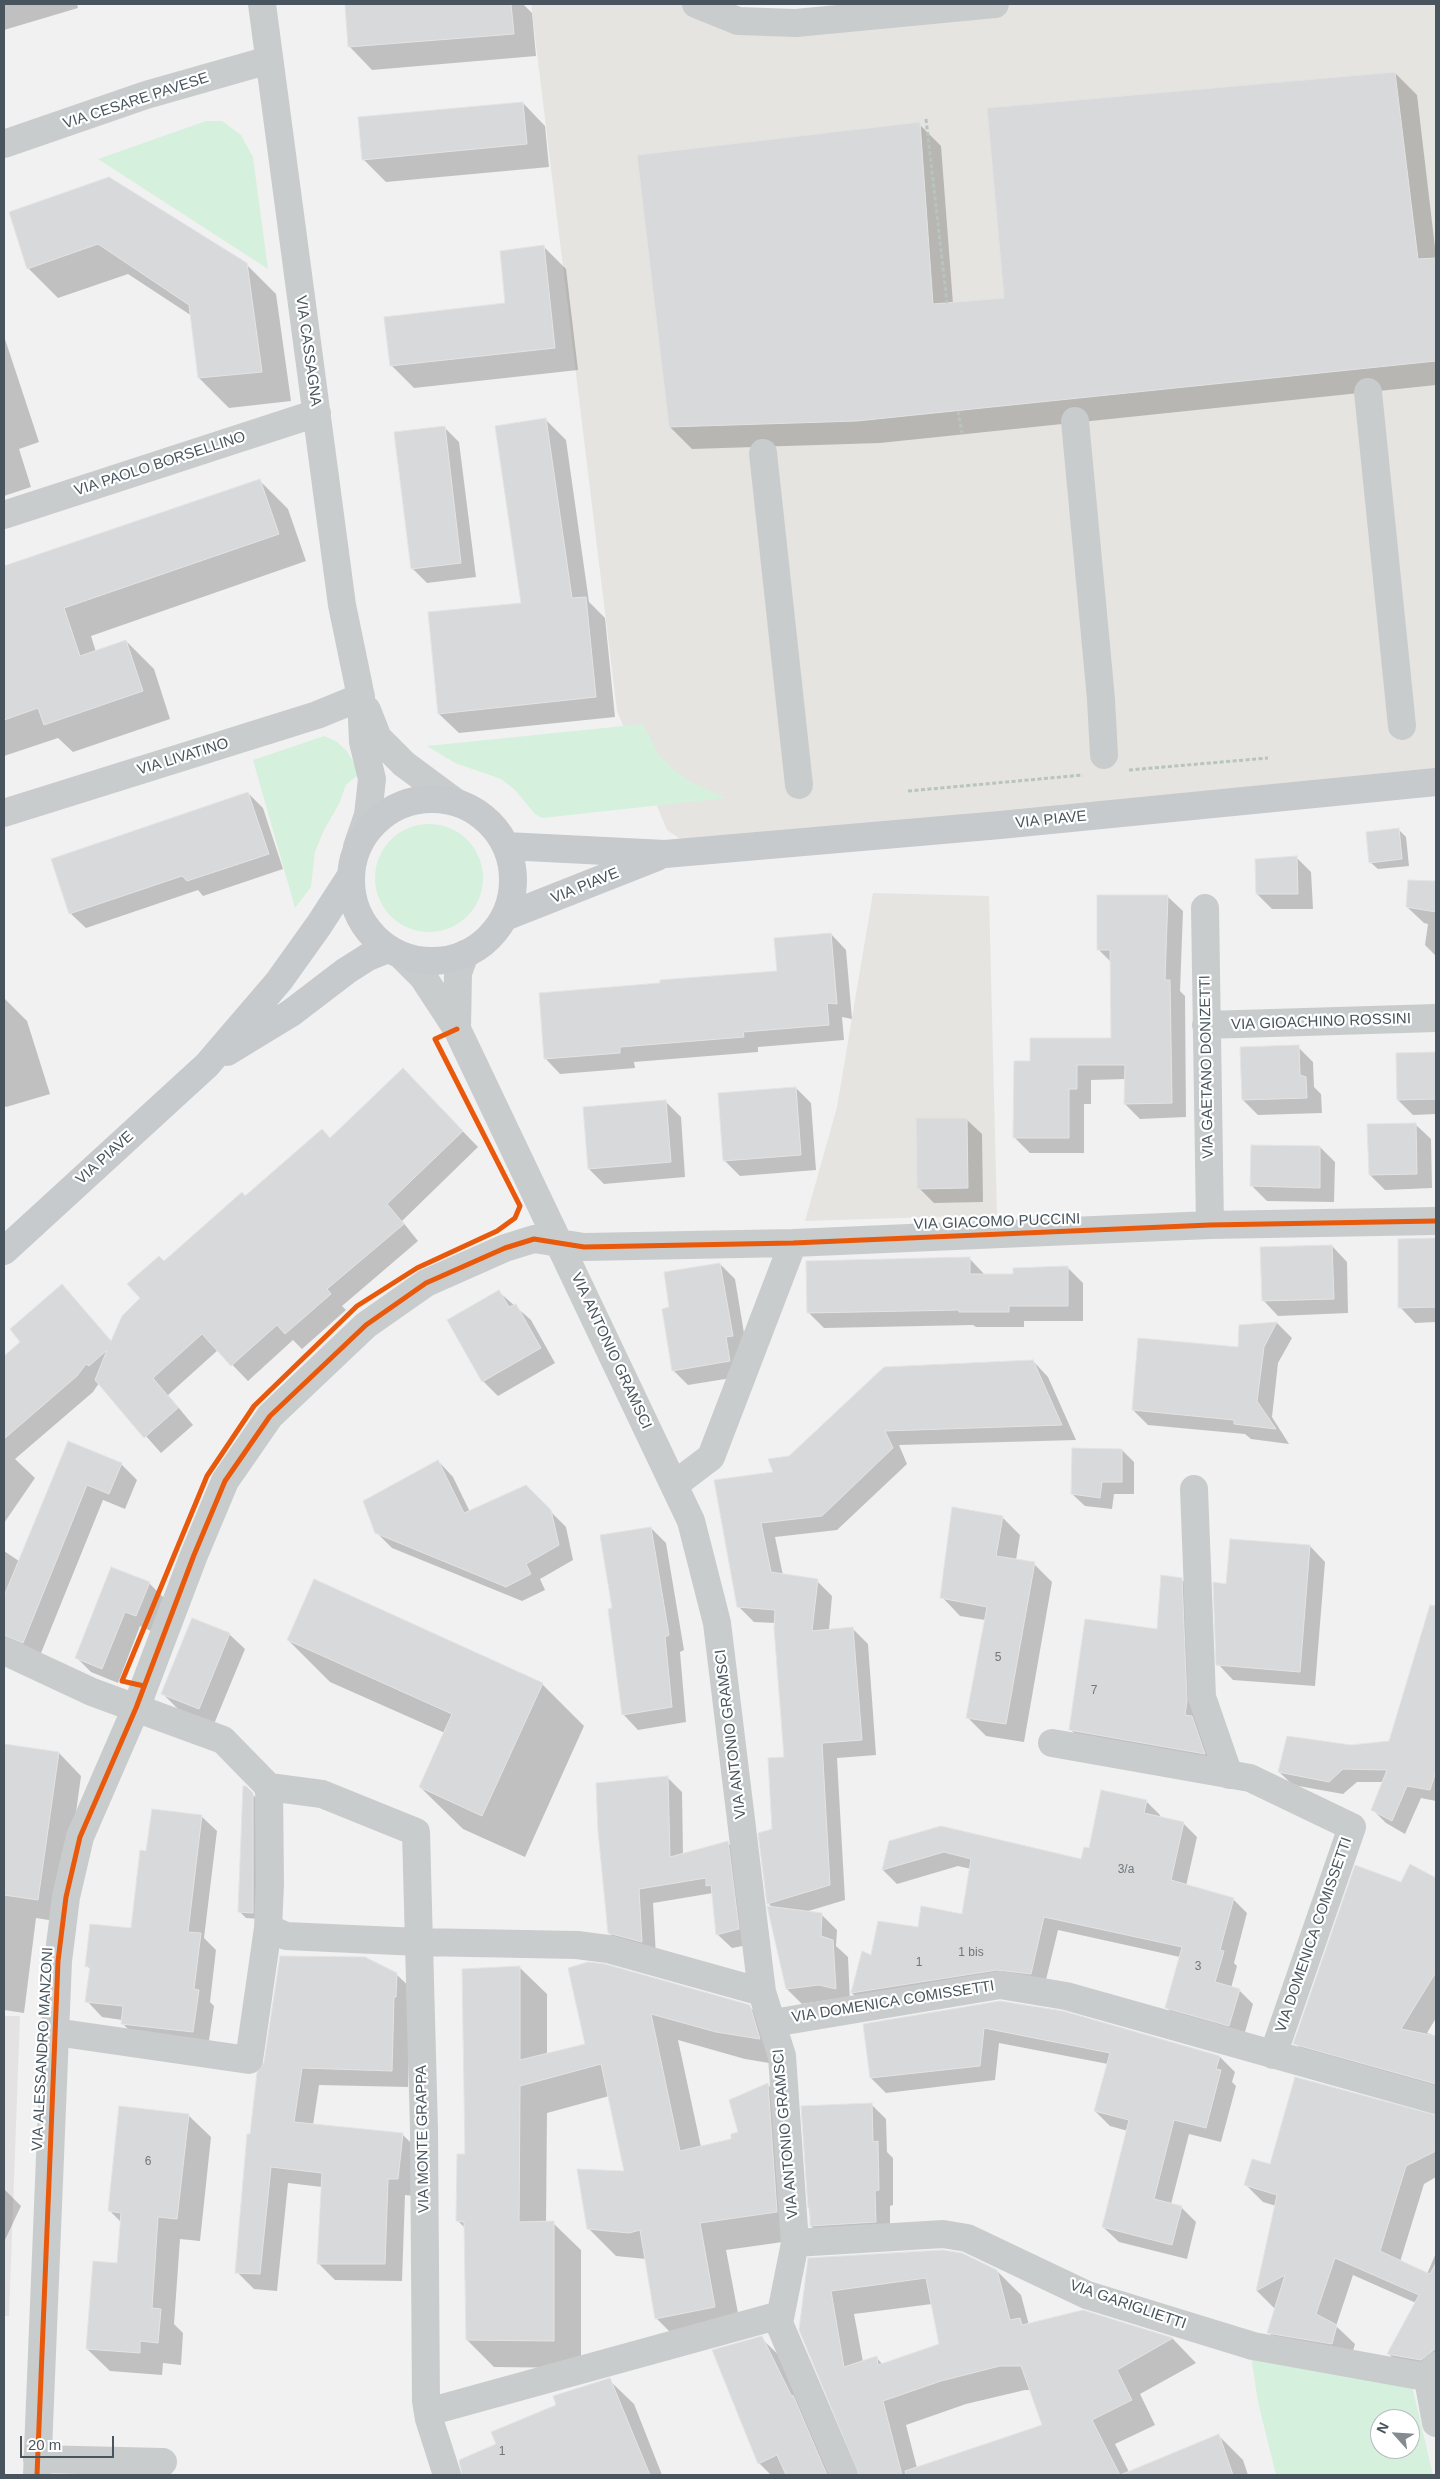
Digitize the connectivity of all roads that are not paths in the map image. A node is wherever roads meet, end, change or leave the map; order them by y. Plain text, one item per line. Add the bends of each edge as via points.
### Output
1 (262, 4) edge
2 (696, 4) edge
3 (995, 4) edge
4 (269, 60) junction
5 (4, 144) edge
6 (1368, 392) dead end
7 (317, 413) junction
8 (1075, 422) dead end
9 (763, 453) dead end
10 (4, 515) edge
11 (361, 697) junction
12 (1402, 726) dead end
13 (1104, 755) dead end
14 (1436, 782) edge
15 (800, 785) dead end
16 (454, 801) junction
17 (4, 813) edge
18 (506, 846) junction
19 (357, 847) junction
20 (665, 854) junction
21 (350, 877) junction
22 (1205, 908) dead end
23 (504, 917) junction
24 (395, 952) junction
25 (465, 954) junction
26 (1436, 1018) edge
27 (1206, 1025) junction
28 (457, 1029) junction
29 (207, 1065) junction
30 (1436, 1221) edge
31 (1210, 1225) junction
32 (560, 1243) junction
33 (793, 1243) junction
34 (4, 1251) edge
35 (674, 1485) junction
36 (1194, 1490) dead end
37 (4, 1651) edge
38 (136, 1708) junction
39 (1052, 1743) dead end
40 (1229, 1775) junction
41 (269, 1787) junction
42 (268, 1928) junction
43 (419, 1942) junction
44 (762, 1992) junction
45 (773, 2023) junction
46 (55, 2032) junction
47 (1273, 2056) junction
48 (1436, 2100) edge
49 (795, 2243) junction
50 (780, 2315) junction
51 (1434, 2375) edge
52 (428, 2412) junction
53 (1436, 2423) edge
54 (163, 2462) dead end
55 (37, 2467) edge
56 (447, 2475) edge
57 (844, 2475) edge

1 - 4 street, VIA CASSAGNA
2 - 3 street via 738,21 796,23
4 - 5 street, VIA CESARE PAVESE via 146,95
4 - 7 street, VIA CASSAGNA
6 - 12 street
7 - 10 street, VIA PAOLO BORSELLINO
7 - 11 street, VIA CASSAGNA via 342,605
8 - 13 street
9 - 15 street
11 - 16 street, VIA CASSAGNA via 378,738 404,764
11 - 17 street, VIA LIVATINO via 317,715
11 - 19 street, VIA CASSAGNA via 363,742 372,783 368,815
14 - 20 main road, VIA PIAVE
16 - 18 main road via 476,810 494,826
16 - 19 main road via 430,798 408,802 386,812 369,828
18 - 20 main road, VIA PIAVE
18 - 23 main road via 513,870 512,894
19 - 21 main road
20 - 23 main road, VIA PIAVE
21 - 24 main road via 351,894 364,926 375,939
21 - 29 main road, VIA PIAVE via 279,980
22 - 27 street, VIA GAETANO DONIZETTI
23 - 25 main road via 488,939
24 - 25 main road via 430,961 444,961
24 - 28 street, VIA ANTONIO GRAMSCI via 422,977
24 - 29 main road, VIA PIAVE via 368,958 291,1013
25 - 28 street, VIA ANTONIO GRAMSCI via 458,973
26 - 27 street, VIA GIOACHINO ROSSINI
27 - 31 street, VIA GAETANO DONIZETTI
28 - 32 street, VIA ANTONIO GRAMSCI
29 - 34 main road, VIA PIAVE
30 - 31 street, VIA GIACOMO PUCCINI
31 - 33 street, VIA GIACOMO PUCCINI
32 - 33 street, VIA GIACOMO PUCCINI via 584,1247
32 - 35 street, VIA ANTONIO GRAMSCI
32 - 38 street, VIA ALESSANDRO MANZONI via 534,1239 505,1248 426,1283 366,1324 270,1416 225,1481
33 - 35 street via 711,1457
35 - 44 street, VIA ANTONIO GRAMSCI via 691,1521 717,1623
36 - 40 street via 1202,1697
37 - 38 street via 92,1692
38 - 41 street via 222,1740
38 - 46 street, VIA ALESSANDRO MANZONI via 80,1837 66,1897 58,1961
39 - 40 street, VIA DOMENICA COMISSETTI
40 - 47 street, VIA DOMENICA COMISSETTI via 1250,1778 1352,1827
41 - 42 street
41 - 43 street, VIA MONTE GRAPPA via 322,1794 416,1832
42 - 43 street via 286,1936
42 - 46 street via 249,2060
43 - 44 street via 577,1945 608,1949
43 - 52 street, VIA MONTE GRAPPA
44 - 45 street, VIA ANTONIO GRAMSCI
45 - 47 street, VIA DOMENICA COMISSETTI via 1000,1985 1066,1996
45 - 49 street, VIA ANTONIO GRAMSCI via 782,2056
46 - 55 street, VIA ALESSANDRO MANZONI
47 - 48 street, VIA DOMENICA COMISSETTI
49 - 50 street, VIA ANTONIO GRAMSCI
49 - 51 street, VIA GARIGLIETTI via 943,2234 966,2238 1087,2295 1252,2346
50 - 52 street
50 - 57 street, VIA ANTONIO GRAMSCI via 779,2323
51 - 53 street
52 - 56 street, VIA MONTE GRAPPA
54 - 55 street

